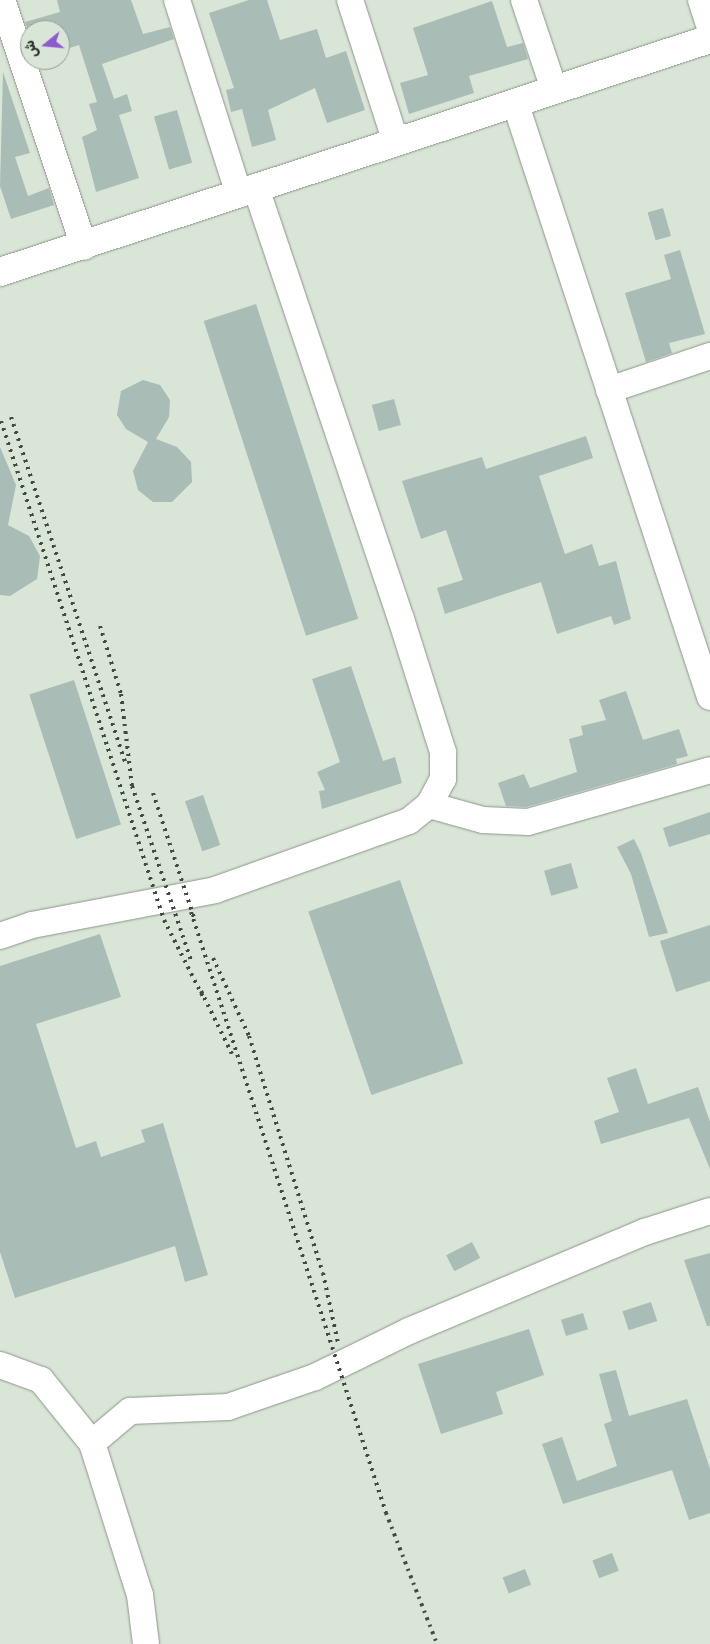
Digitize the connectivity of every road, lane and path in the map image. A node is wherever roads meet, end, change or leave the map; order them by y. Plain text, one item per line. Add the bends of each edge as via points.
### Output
1 (2, 0) edge
2 (177, 0) edge
3 (350, 0) edge
4 (524, 0) edge
5 (701, 0) edge
6 (710, 28) edge
7 (710, 39) edge
8 (554, 89) junction
9 (514, 102) junction
10 (396, 142) junction
11 (247, 190) junction
12 (84, 247) junction
13 (0, 272) edge
14 (710, 356) edge
15 (609, 390) junction
16 (710, 697) edge
17 (710, 770) edge
18 (429, 805) junction
19 (0, 936) edge
20 (710, 1211) edge
21 (0, 1365) edge
22 (92, 1443) junction
23 (146, 1644) edge

1 - 12 street
2 - 11 street
3 - 10 street
4 - 8 street
5 - 6 street
7 - 8 main road
8 - 9 main road
9 - 10 main road
9 - 15 street
10 - 11 main road
11 - 12 main road
11 - 18 street via 443,752 443,779
12 - 13 main road
14 - 15 street
15 - 16 street
17 - 18 street via 528,822 483,820
18 - 19 street via 409,821 215,890 32,925
20 - 22 street via 645,1232 418,1327 315,1377 228,1407 130,1411
21 - 22 street via 41,1380
22 - 23 street via 140,1595

